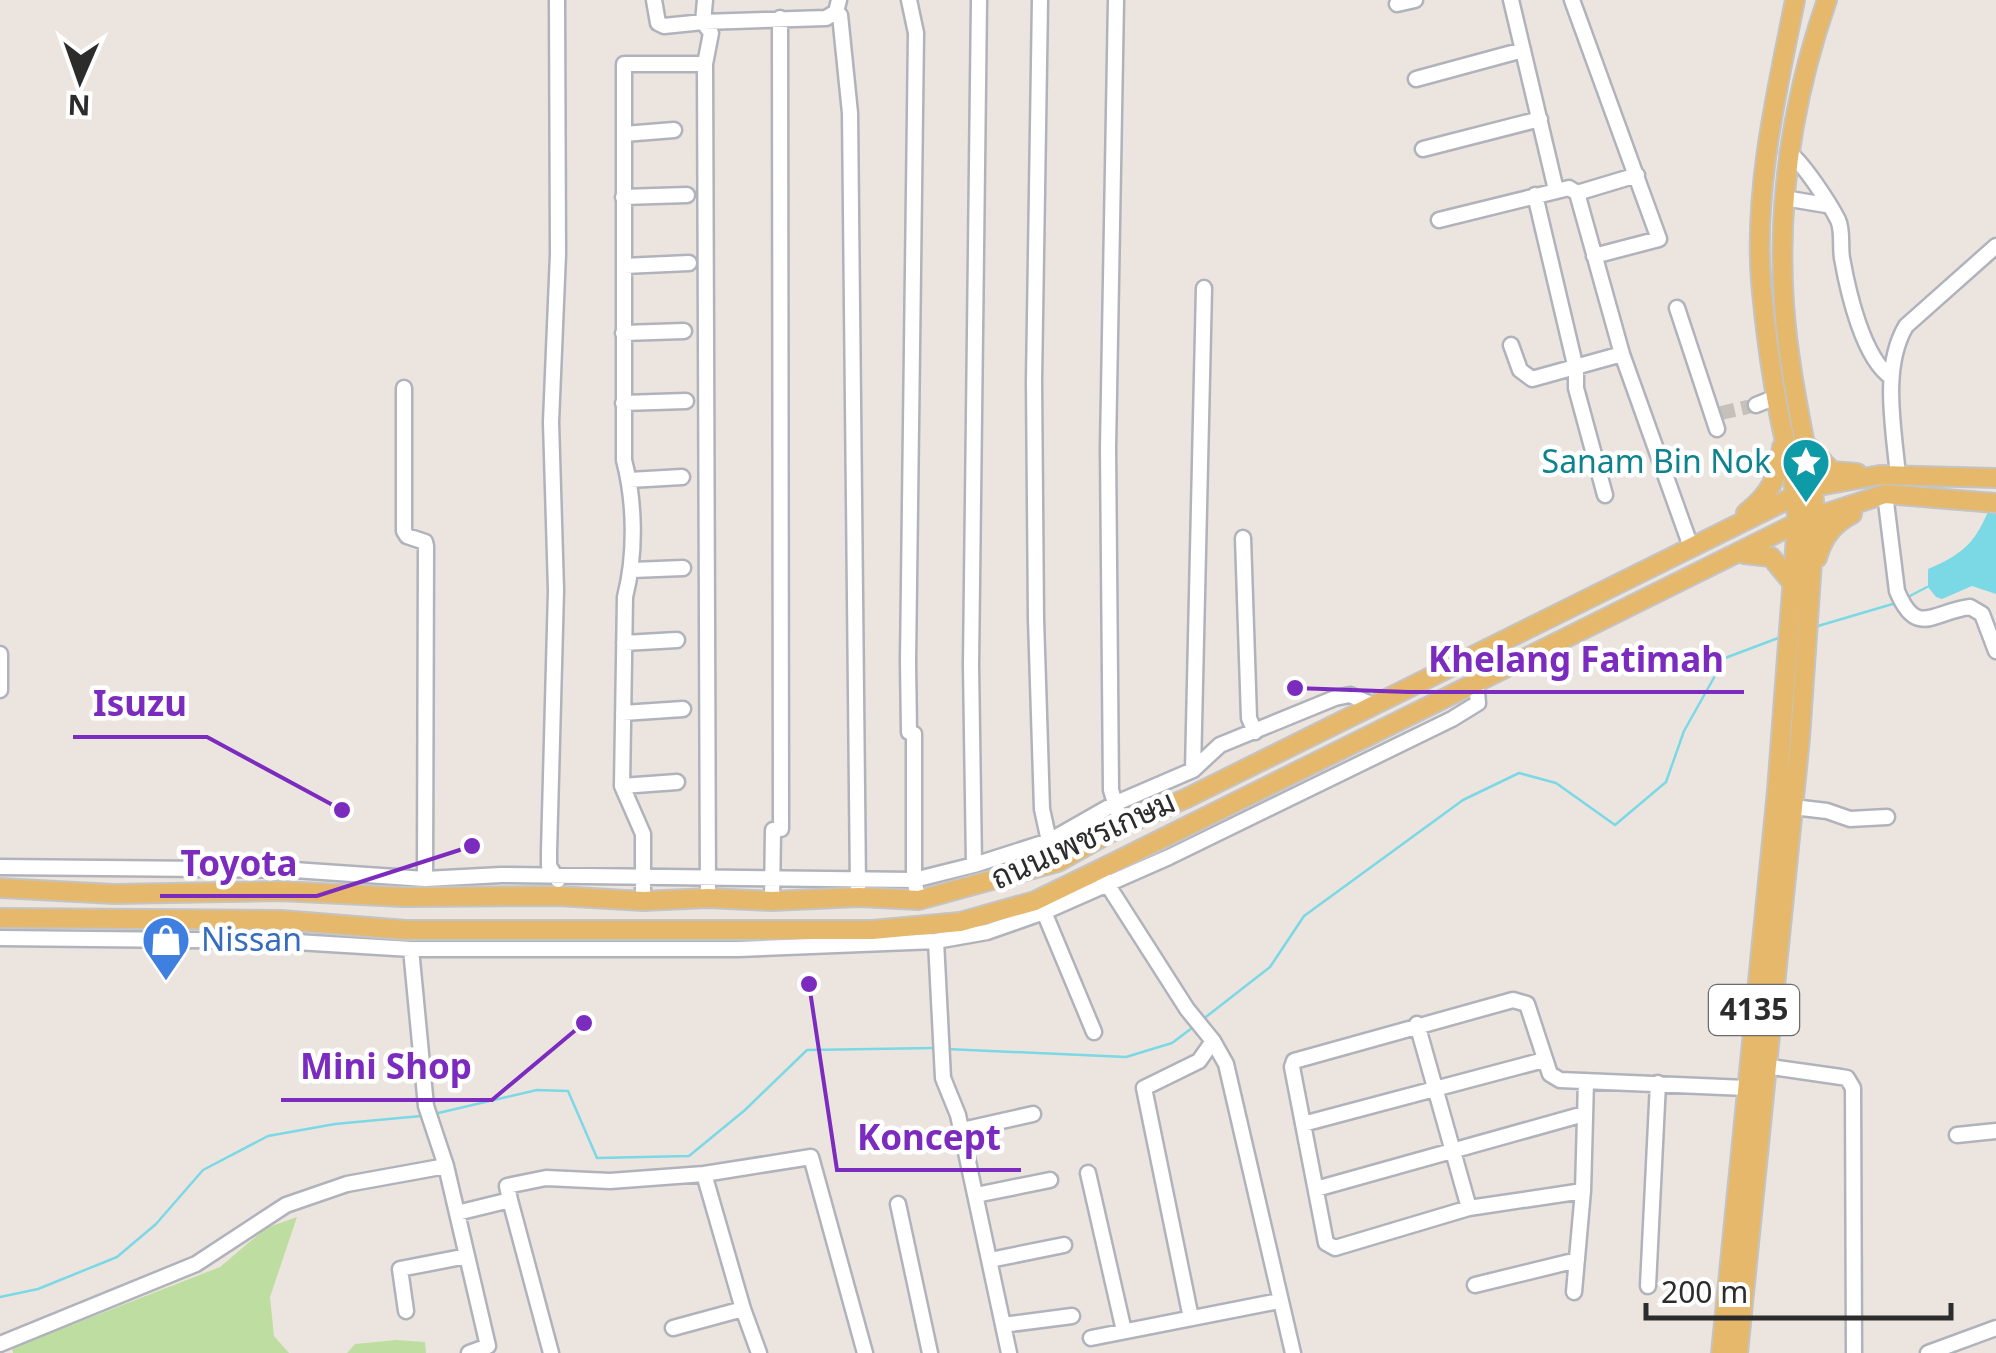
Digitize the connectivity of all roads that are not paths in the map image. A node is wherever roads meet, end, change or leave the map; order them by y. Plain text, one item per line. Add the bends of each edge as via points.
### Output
1 (557, 0) edge
2 (654, 0) edge
3 (706, 0) edge
4 (908, 0) edge
5 (979, 0) edge
6 (1040, 0) edge
7 (1116, 0) edge
8 (1415, 0) edge
9 (1510, 0) edge
10 (1572, 0) edge
11 (1796, 0) edge
12 (1827, 0) edge
13 (1397, 4) dead end
14 (838, 6) edge
15 (780, 18) junction
16 (703, 22) junction
17 (1523, 50) junction
18 (704, 64) junction
19 (1416, 79) dead end
20 (1540, 119) junction
21 (674, 130) dead end
22 (624, 134) junction
23 (1423, 149) dead end
24 (1788, 152) junction
25 (1637, 175) junction
26 (1556, 190) junction
27 (1577, 192) junction
28 (687, 195) dead end
29 (1535, 196) junction
30 (623, 197) junction
31 (1784, 198) junction
32 (1826, 204) junction
33 (1439, 220) dead end
34 (1996, 246) edge
35 (1594, 256) junction
36 (690, 263) dead end
37 (624, 266) junction
38 (1204, 288) dead end
39 (1678, 308) dead end
40 (684, 331) dead end
41 (624, 333) junction
42 (1511, 345) dead end
43 (1622, 354) junction
44 (1576, 369) junction
45 (1891, 377) junction
46 (404, 388) dead end
47 (1776, 397) junction
48 (686, 401) dead end
49 (623, 403) junction
50 (1756, 405) tunnel mouth
51 (1716, 415) dead end
52 (1783, 435) junction
53 (1805, 442) junction
54 (1889, 476) junction
55 (682, 477) dead end
56 (1996, 478) edge
57 (629, 480) junction
58 (1805, 491) junction
59 (1885, 494) junction
60 (1606, 495) dead end
61 (1996, 503) edge
62 (1806, 520) junction
63 (1717, 533) junction
64 (1243, 538) dead end
65 (1691, 547) junction
66 (1733, 555) junction
67 (682, 568) dead end
68 (632, 570) junction
69 (1802, 584) junction
70 (677, 640) dead end
71 (624, 643) junction
72 (1996, 651) edge
73 (0, 654) edge
74 (1458, 662) junction
75 (1795, 668) junction
76 (0, 677) edge
77 (1476, 683) junction
78 (0, 690) edge
79 (1373, 705) junction
80 (683, 709) dead end
81 (623, 713) junction
82 (1255, 732) junction
83 (1193, 770) junction
84 (1178, 777) junction
85 (676, 782) dead end
86 (622, 786) junction
87 (1187, 798) junction
88 (1114, 804) junction
89 (1792, 807) junction
90 (1887, 817) dead end
91 (1122, 826) junction
92 (1049, 841) junction
93 (1058, 862) junction
94 (974, 865) junction
95 (0, 867) edge
96 (558, 876) junction
97 (708, 877) junction
98 (1103, 877) junction
99 (643, 878) junction
100 (772, 878) junction
101 (425, 879) junction
102 (914, 880) junction
103 (0, 888) edge
104 (858, 888) junction
105 (558, 896) junction
106 (404, 897) junction
107 (708, 898) junction
108 (918, 900) junction
109 (643, 901) junction
110 (772, 901) junction
111 (1044, 912) junction
112 (0, 918) edge
113 (406, 930) junction
114 (872, 936) junction
115 (0, 938) edge
116 (936, 941) junction
117 (411, 949) junction
118 (1417, 1024) junction
119 (1094, 1032) dead end
120 (1213, 1041) junction
121 (1544, 1060) junction
122 (1764, 1066) junction
123 (1586, 1081) junction
124 (1658, 1083) junction
125 (1436, 1088) junction
126 (1746, 1088) junction
127 (1033, 1114) dead end
128 (1584, 1114) junction
129 (1303, 1124) junction
130 (962, 1130) junction
131 (1996, 1130) edge
132 (1957, 1135) dead end
133 (1452, 1151) junction
134 (446, 1166) junction
135 (1088, 1173) dead end
136 (704, 1174) junction
137 (1050, 1180) dead end
138 (1316, 1189) junction
139 (1583, 1191) junction
140 (976, 1195) junction
141 (510, 1200) junction
142 (898, 1204) dead end
143 (1469, 1208) junction
144 (457, 1213) junction
145 (1064, 1245) dead end
146 (467, 1256) junction
147 (990, 1260) junction
148 (1576, 1260) junction
149 (1476, 1285) dead end
150 (1648, 1286) dead end
151 (1574, 1292) dead end
152 (1278, 1302) junction
153 (743, 1309) junction
154 (406, 1311) dead end
155 (1072, 1316) dead end
156 (1191, 1318) junction
157 (1003, 1326) junction
158 (674, 1328) dead end
159 (1996, 1328) edge
160 (1124, 1332) junction
161 (1090, 1338) dead end
162 (0, 1344) edge
163 (469, 1353) edge
164 (552, 1353) edge
165 (760, 1353) edge
166 (866, 1353) edge
167 (930, 1353) edge
168 (1008, 1353) edge
169 (1292, 1353) edge
170 (1721, 1353) edge
171 (1738, 1353) edge
172 (1854, 1353) edge
173 (1928, 1353) edge

1 - 96 street via 549,866
2 - 16 street via 664,26
3 - 16 street
4 - 102 street via 916,33 908,662
5 - 94 street
6 - 92 street via 1034,482 1041,786
7 - 88 street via 1108,448
8 - 13 street
9 - 17 street
10 - 25 street
11 - 47 main road, 4135 via 1763,187 1761,278
12 - 24 main road, 4135
14 - 15 street via 826,18
14 - 104 street via 850,113
15 - 16 street
15 - 100 street via 781,829 773,830
16 - 18 street via 712,33
17 - 19 street
17 - 20 street
18 - 22 street via 624,64
18 - 97 street
20 - 23 street
20 - 26 street
21 - 22 street
22 - 30 street
24 - 31 main road, 4135
24 - 32 street
25 - 27 street
25 - 35 street via 1659,239
26 - 27 street
26 - 29 street
27 - 35 street
28 - 30 street
29 - 33 street
29 - 44 street
30 - 37 street
31 - 32 street
31 - 53 main road, 4135 via 1784,304
32 - 45 street via 1840,222 1843,263 1863,333 1880,370
34 - 45 street via 1906,326
35 - 43 street
36 - 37 street
37 - 41 street
38 - 83 street
39 - 51 street
40 - 41 street
41 - 49 street
42 - 44 street via 1524,376 1532,379
43 - 44 street
43 - 65 street
44 - 60 street
45 - 54 street
46 - 101 street via 404,531 426,546
47 - 50 street
47 - 52 main road, 4135
48 - 49 street
49 - 57 street
52 - 58 main road, 4135
52 - 63 main road via 1771,491
53 - 54 main road via 1832,470
53 - 58 main road, 4135
54 - 56 main road, ถนนเพชรเกษม
54 - 58 main road, ถนนเพชรเกษม
55 - 57 street
57 - 68 street
58 - 62 main road, 4135
58 - 63 main road, ถนนเพชรเกษม
59 - 61 main road, ถนนเพชรเกษม
59 - 62 main road, ถนนเพชรเกษม
59 - 69 main road via 1835,523
59 - 72 street via 1899,597 1912,617 1970,607 1982,614
62 - 66 main road, ถนนเพชรเกษม
62 - 69 main road, 4135
63 - 65 main road, ถนนเพชรเกษม
64 - 82 street
65 - 74 main road, ถนนเพชรเกษม
66 - 69 main road via 1771,557
66 - 77 main road, ถนนเพชรเกษม
67 - 68 street
68 - 71 street
69 - 75 main road, 4135
70 - 71 street
71 - 81 street
73 - 76 street
74 - 77 main road
74 - 79 main road, ถนนเพชรเกษม
75 - 89 main road, 4135
75 - 126 main road, 4135
76 - 78 street
77 - 98 main road, ถนนเพชรเกษม
79 - 82 street via 1350,695 1335,698
79 - 87 main road, ถนนเพชรเกษม
80 - 81 street
81 - 86 street
82 - 83 street via 1220,745
83 - 84 street
84 - 87 street
84 - 88 street
85 - 86 street
86 - 99 street via 643,834
87 - 91 main road, ถนนเพชรเกษม
88 - 91 street
88 - 92 street
89 - 90 street via 1850,819
89 - 122 main road, 4135
91 - 93 main road, ถนนเพชรเกษม
92 - 93 street
92 - 94 street
93 - 108 main road, ถนนเพชรเกษม
94 - 102 street
95 - 101 street via 294,870
96 - 99 street
96 - 101 street
96 - 105 street
97 - 99 street
97 - 100 street
97 - 107 street
98 - 111 street
98 - 114 main road, ถนนเพชรเกษม via 960,922
98 - 120 street
99 - 109 street
100 - 104 street
100 - 110 street
102 - 104 street
102 - 108 street
103 - 106 main road, ถนนเพชรเกษม
104 - 108 main road, ถนนเพชรเกษม
104 - 110 main road, ถนนเพชรเกษม
105 - 106 main road, ถนนเพชรเกษม
105 - 109 main road, ถนนเพชรเกษม
106 - 113 main road
107 - 109 main road, ถนนเพชรเกษม
107 - 110 main road, ถนนเพชรเกษม
111 - 116 street
111 - 119 street
112 - 113 main road, ถนนเพชรเกษม via 281,920
113 - 114 main road, ถนนเพชรเกษม
114 - 116 street
114 - 117 street via 738,950
115 - 117 street
116 - 130 street via 943,1078
117 - 134 street via 426,1106
118 - 121 street via 1522,1000
118 - 125 street
118 - 129 street via 1294,1062
120 - 152 street via 1226,1064
120 - 156 street via 1199,1061 1144,1088
121 - 123 street via 1560,1080
121 - 125 street
122 - 171 main road, 4135
122 - 172 street via 1841,1076 1854,1088
123 - 124 street
123 - 128 street
124 - 126 street
124 - 150 street
125 - 129 street
125 - 133 street
126 - 170 main road, 4135
127 - 130 street
128 - 133 street
128 - 139 street
129 - 138 street
130 - 140 street
131 - 132 street
133 - 138 street
133 - 143 street
134 - 144 street
134 - 162 street via 346,1184 286,1205 196,1264
135 - 160 street
136 - 141 street via 595,1182 546,1178 508,1186
136 - 153 street
136 - 166 street via 811,1157
137 - 140 street
138 - 143 street via 1326,1243 1336,1248
139 - 143 street
139 - 148 street
140 - 147 street
141 - 144 street
141 - 164 street
142 - 167 street
144 - 146 street
145 - 147 street
146 - 154 street via 400,1269
146 - 163 street via 488,1346
147 - 157 street
148 - 149 street
148 - 151 street
152 - 156 street
152 - 169 street
153 - 158 street
153 - 165 street
155 - 157 street
156 - 160 street
157 - 168 street
159 - 173 street
160 - 161 street

